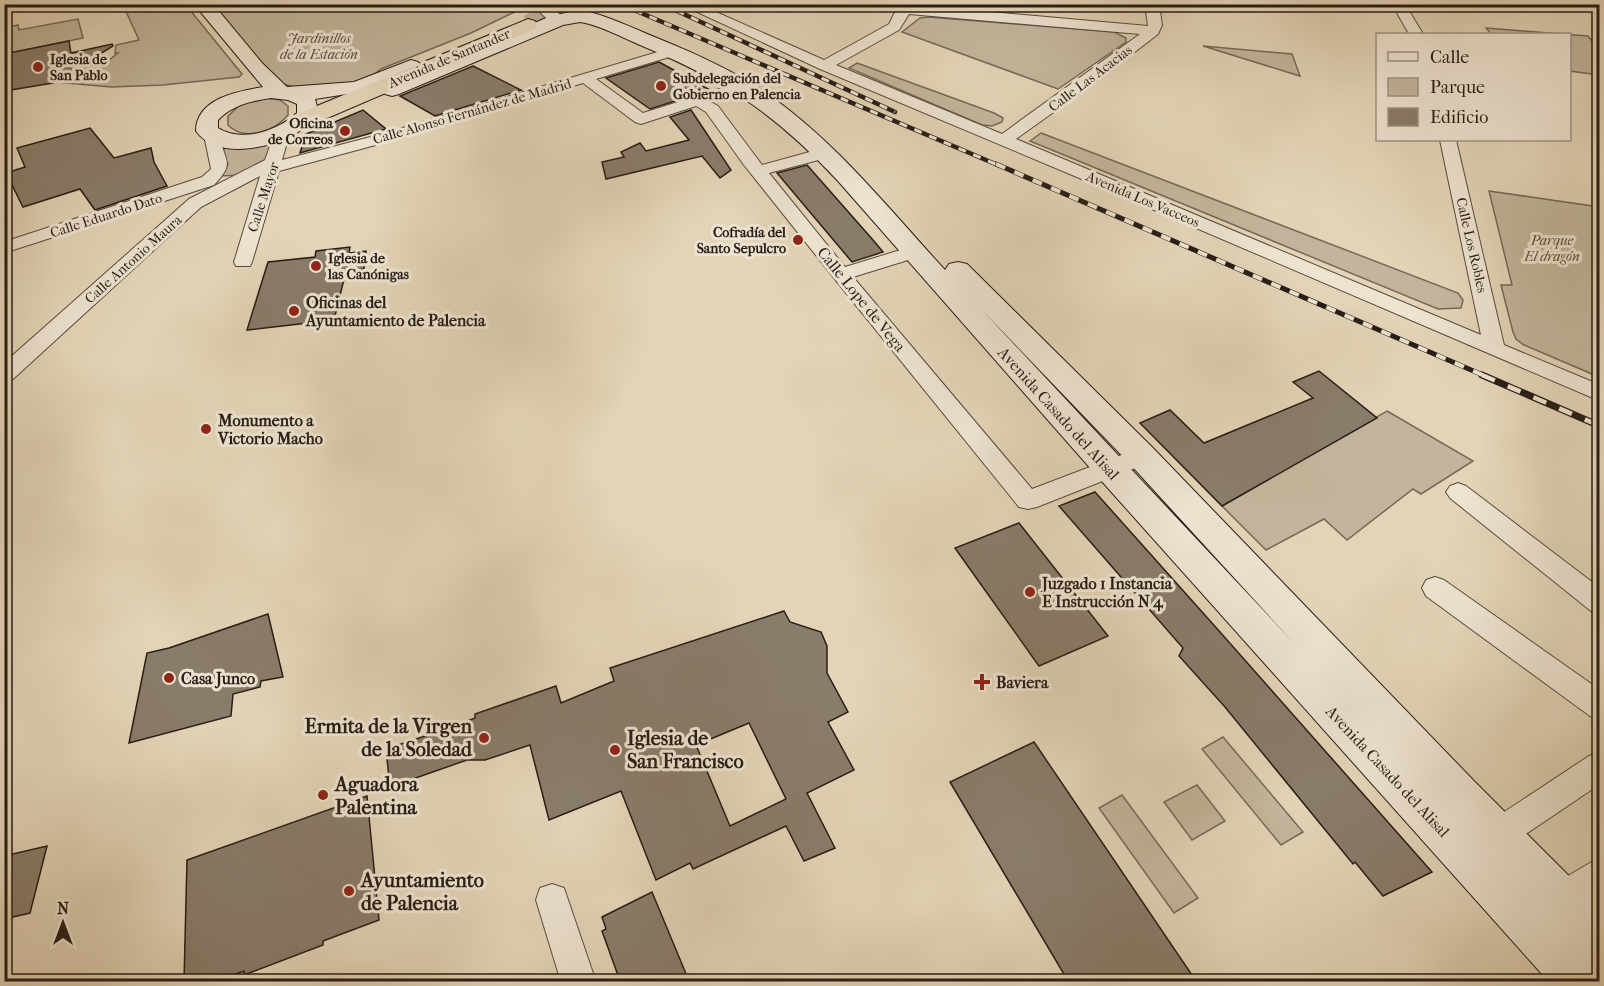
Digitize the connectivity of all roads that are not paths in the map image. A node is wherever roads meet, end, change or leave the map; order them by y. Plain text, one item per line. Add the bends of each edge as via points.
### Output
1 (203, 4) edge
2 (584, 4) edge
3 (686, 4) edge
4 (1152, 4) edge
5 (1398, 4) edge
6 (1579, 4) edge
7 (1599, 6) edge
8 (905, 7) edge
9 (551, 9) edge
10 (528, 25) tunnel mouth
11 (1153, 31) junction
12 (1415, 33) edge
13 (671, 52) junction
14 (825, 66) junction
15 (255, 67) junction
16 (585, 78) junction
17 (748, 84) junction
18 (697, 100) junction
19 (293, 111) junction
20 (212, 124) junction
21 (1004, 140) junction
22 (1448, 141) edge
23 (824, 153) junction
24 (273, 165) junction
25 (759, 171) junction
26 (4, 248) edge
27 (914, 252) junction
28 (243, 262) dead end
29 (842, 274) junction
30 (1496, 350) junction
31 (4, 375) edge
32 (1599, 394) edge
33 (1124, 462) junction
34 (1458, 492) dead end
35 (1435, 588) dead end
36 (1599, 603) edge
37 (1599, 707) edge
38 (1599, 766) edge
39 (1497, 835) junction
40 (1599, 873) edge
41 (1503, 896) junction
42 (1560, 898) junction
43 (552, 900) dead end
44 (1599, 941) edge
45 (579, 981) edge
46 (1581, 981) edge

1 - 15 main road
2 - 17 main road, Avenida Casado del Alisal via 717,62
3 - 14 street, Avenida Los Vacceos
4 - 11 street
5 - 12 street
6 - 7 street
8 - 11 street
8 - 14 street via 894,27
9 - 13 main road, Avenida Casado del Alisal via 569,17 591,18
9 - 19 main road
9 - 19 main road via 378,96
10 - 19 highway, Avenida de Santander via 371,91
11 - 21 street, Calle Las Acacias
13 - 16 street, Calle Alonso Fernández de Madrid
13 - 17 main road, Avenida Casado del Alisal
14 - 21 street, Avenida Los Vacceos
15 - 19 main road
15 - 20 main road
16 - 18 street via 641,119
16 - 24 street, Calle Alonso Fernández de Madrid
17 - 18 street
17 - 23 main road, Avenida Casado del Alisal
17 - 33 main road, Avenida Casado del Alisal via 800,110 839,145 1092,404
18 - 25 street, Calle Lope de Vega via 712,109
19 - 20 main road via 243,141 231,141
19 - 20 main road via 260,94 237,99
19 - 24 street, Calle Mayor
20 - 26 street, Calle Eduardo Dato via 212,146 219,170 208,181
21 - 30 street, Avenida Los Vacceos
22 - 30 street, Calle Los Robles
23 - 25 street
23 - 27 main road, Avenida Casado del Alisal
24 - 28 street, Calle Mayor
24 - 31 street, Calle Antonio Maura via 195,203
25 - 29 street, Calle Lope de Vega
27 - 29 street
27 - 33 main road, Avenida Casado del Alisal
29 - 33 street, Calle Lope de Vega via 1028,500
30 - 32 street, Avenida Los Vacceos
33 - 39 main road, Avenida Casado del Alisal via 1308,631
33 - 41 main road, Avenida Casado del Alisal
34 - 36 street
35 - 37 street
38 - 39 street
39 - 41 street
39 - 42 main road, Avenida Casado del Alisal
40 - 42 street
41 - 42 street via 1524,901
41 - 46 main road, Avenida Casado del Alisal
42 - 44 main road, Avenida Casado del Alisal
43 - 45 street

